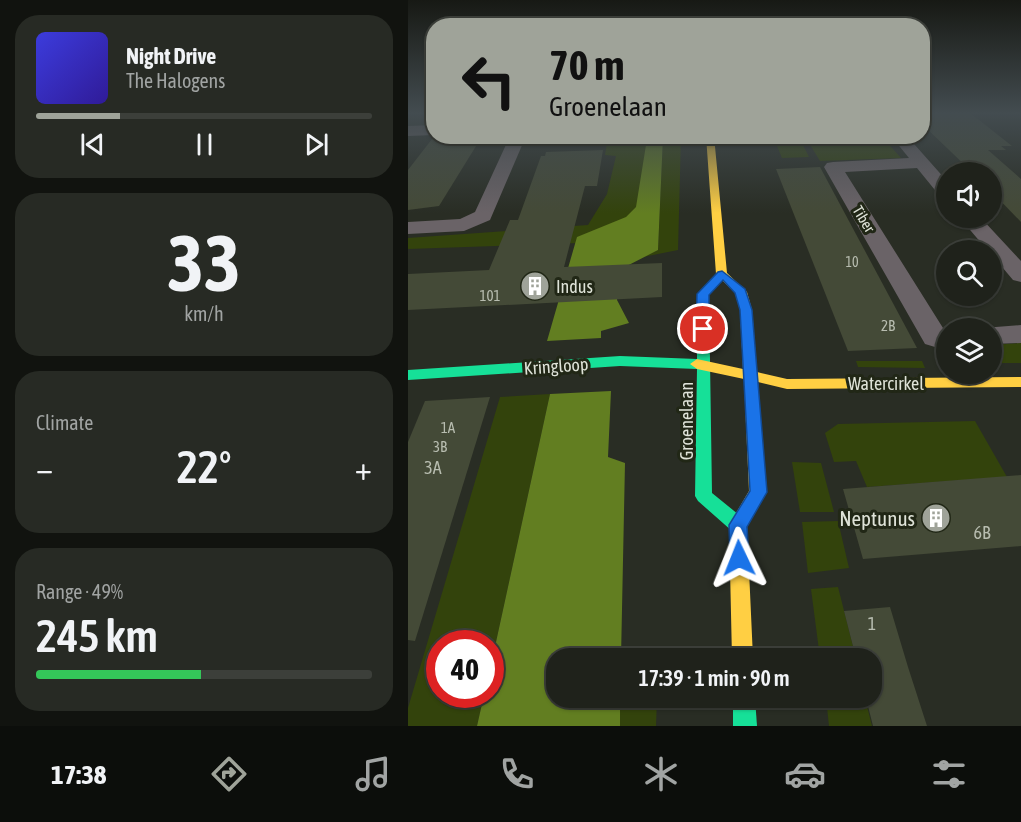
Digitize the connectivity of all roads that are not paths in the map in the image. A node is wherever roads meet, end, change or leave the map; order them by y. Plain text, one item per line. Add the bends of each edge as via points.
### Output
1 (514, 146) edge
2 (711, 146) edge
3 (907, 146) edge
4 (922, 163) junction
5 (936, 179) edge
6 (408, 228) edge
7 (982, 228) edge
8 (1012, 254) edge
9 (722, 274) junction
10 (1021, 275) edge
11 (1021, 334) edge
12 (1002, 335) edge
13 (936, 338) edge
14 (704, 364) junction
15 (408, 375) edge
16 (751, 376) junction
17 (1021, 382) edge
18 (738, 525) junction
19 (743, 648) edge
20 (744, 708) edge
21 (745, 726) edge

1 - 6 street via 483,216 464,225
2 - 9 street
3 - 4 street
4 - 5 street
4 - 13 street, Tiber via 833,167
7 - 8 street
8 - 10 street
9 - 14 street, Groenelaan via 703,294
9 - 16 street via 741,292
11 - 12 street
14 - 15 street, Kringloop via 620,362
14 - 16 street, Kringloop
14 - 18 street, Groenelaan via 704,496
16 - 17 street, Watercirkel via 787,384
16 - 18 street via 759,492
18 - 19 street
20 - 21 street

